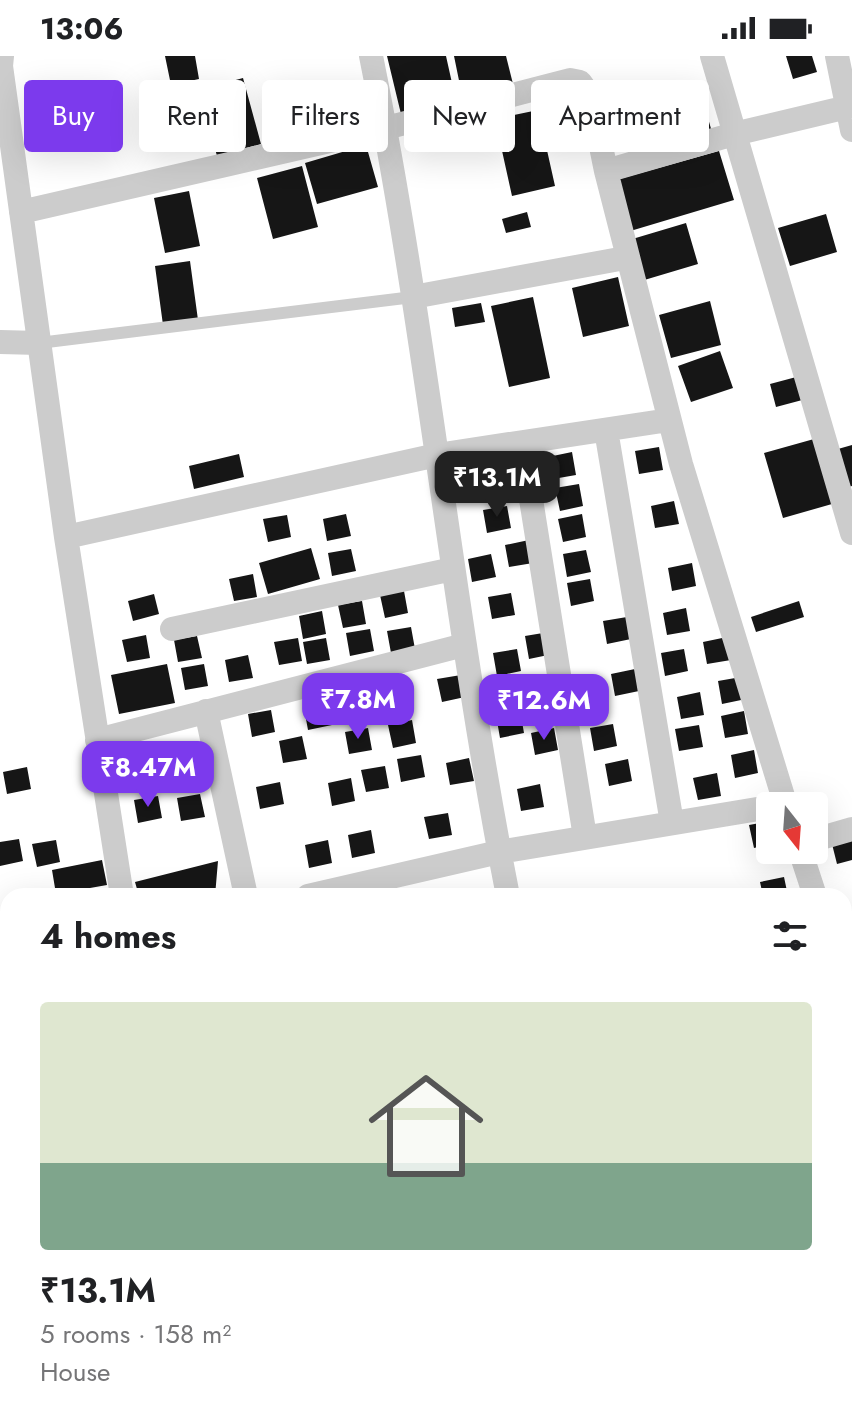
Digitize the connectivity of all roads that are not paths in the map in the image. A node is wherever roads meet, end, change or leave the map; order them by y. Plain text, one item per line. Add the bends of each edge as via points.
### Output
1 (2, 56) edge
2 (371, 56) edge
3 (712, 56) edge
4 (837, 56) edge
5 (376, 80) edge
6 (850, 115) edge
7 (388, 127) edge
8 (734, 134) junction
9 (388, 141) edge
10 (282, 152) edge
11 (606, 171) junction
12 (21, 212) junction
13 (625, 258) junction
14 (413, 297) junction
15 (0, 342) edge
16 (39, 343) junction
17 (669, 420) junction
18 (606, 430) junction
19 (522, 443) junction
20 (437, 455) junction
21 (852, 533) edge
22 (66, 537) junction
23 (453, 569) junction
24 (172, 629) dead end
25 (464, 645) junction
26 (206, 711) junction
27 (97, 740) junction
28 (775, 792) edge
29 (756, 810) edge
30 (672, 823) junction
31 (852, 829) edge
32 (828, 836) edge
33 (585, 837) junction
34 (499, 852) junction
35 (805, 864) edge
36 (121, 888) edge
37 (244, 888) edge
38 (343, 888) edge
39 (506, 888) edge
40 (812, 888) edge

1 - 12 street
2 - 5 street
3 - 8 street
4 - 6 street
6 - 8 street
7 - 11 street via 561,81 580,82 591,97
8 - 11 street
8 - 21 street
9 - 14 street
10 - 12 street
11 - 13 street
12 - 16 street
13 - 14 street
13 - 17 street
14 - 16 lane
14 - 20 street
15 - 16 street
16 - 22 street
17 - 18 street
17 - 28 street
18 - 19 street
18 - 30 street
19 - 20 street
19 - 33 street
20 - 22 street
20 - 23 street
22 - 27 street
23 - 24 street
23 - 25 street
25 - 26 street
25 - 34 street
26 - 27 street
26 - 37 street
27 - 36 street
29 - 30 street
30 - 33 street
31 - 32 street
33 - 34 street
34 - 38 street
34 - 39 street
35 - 40 street

